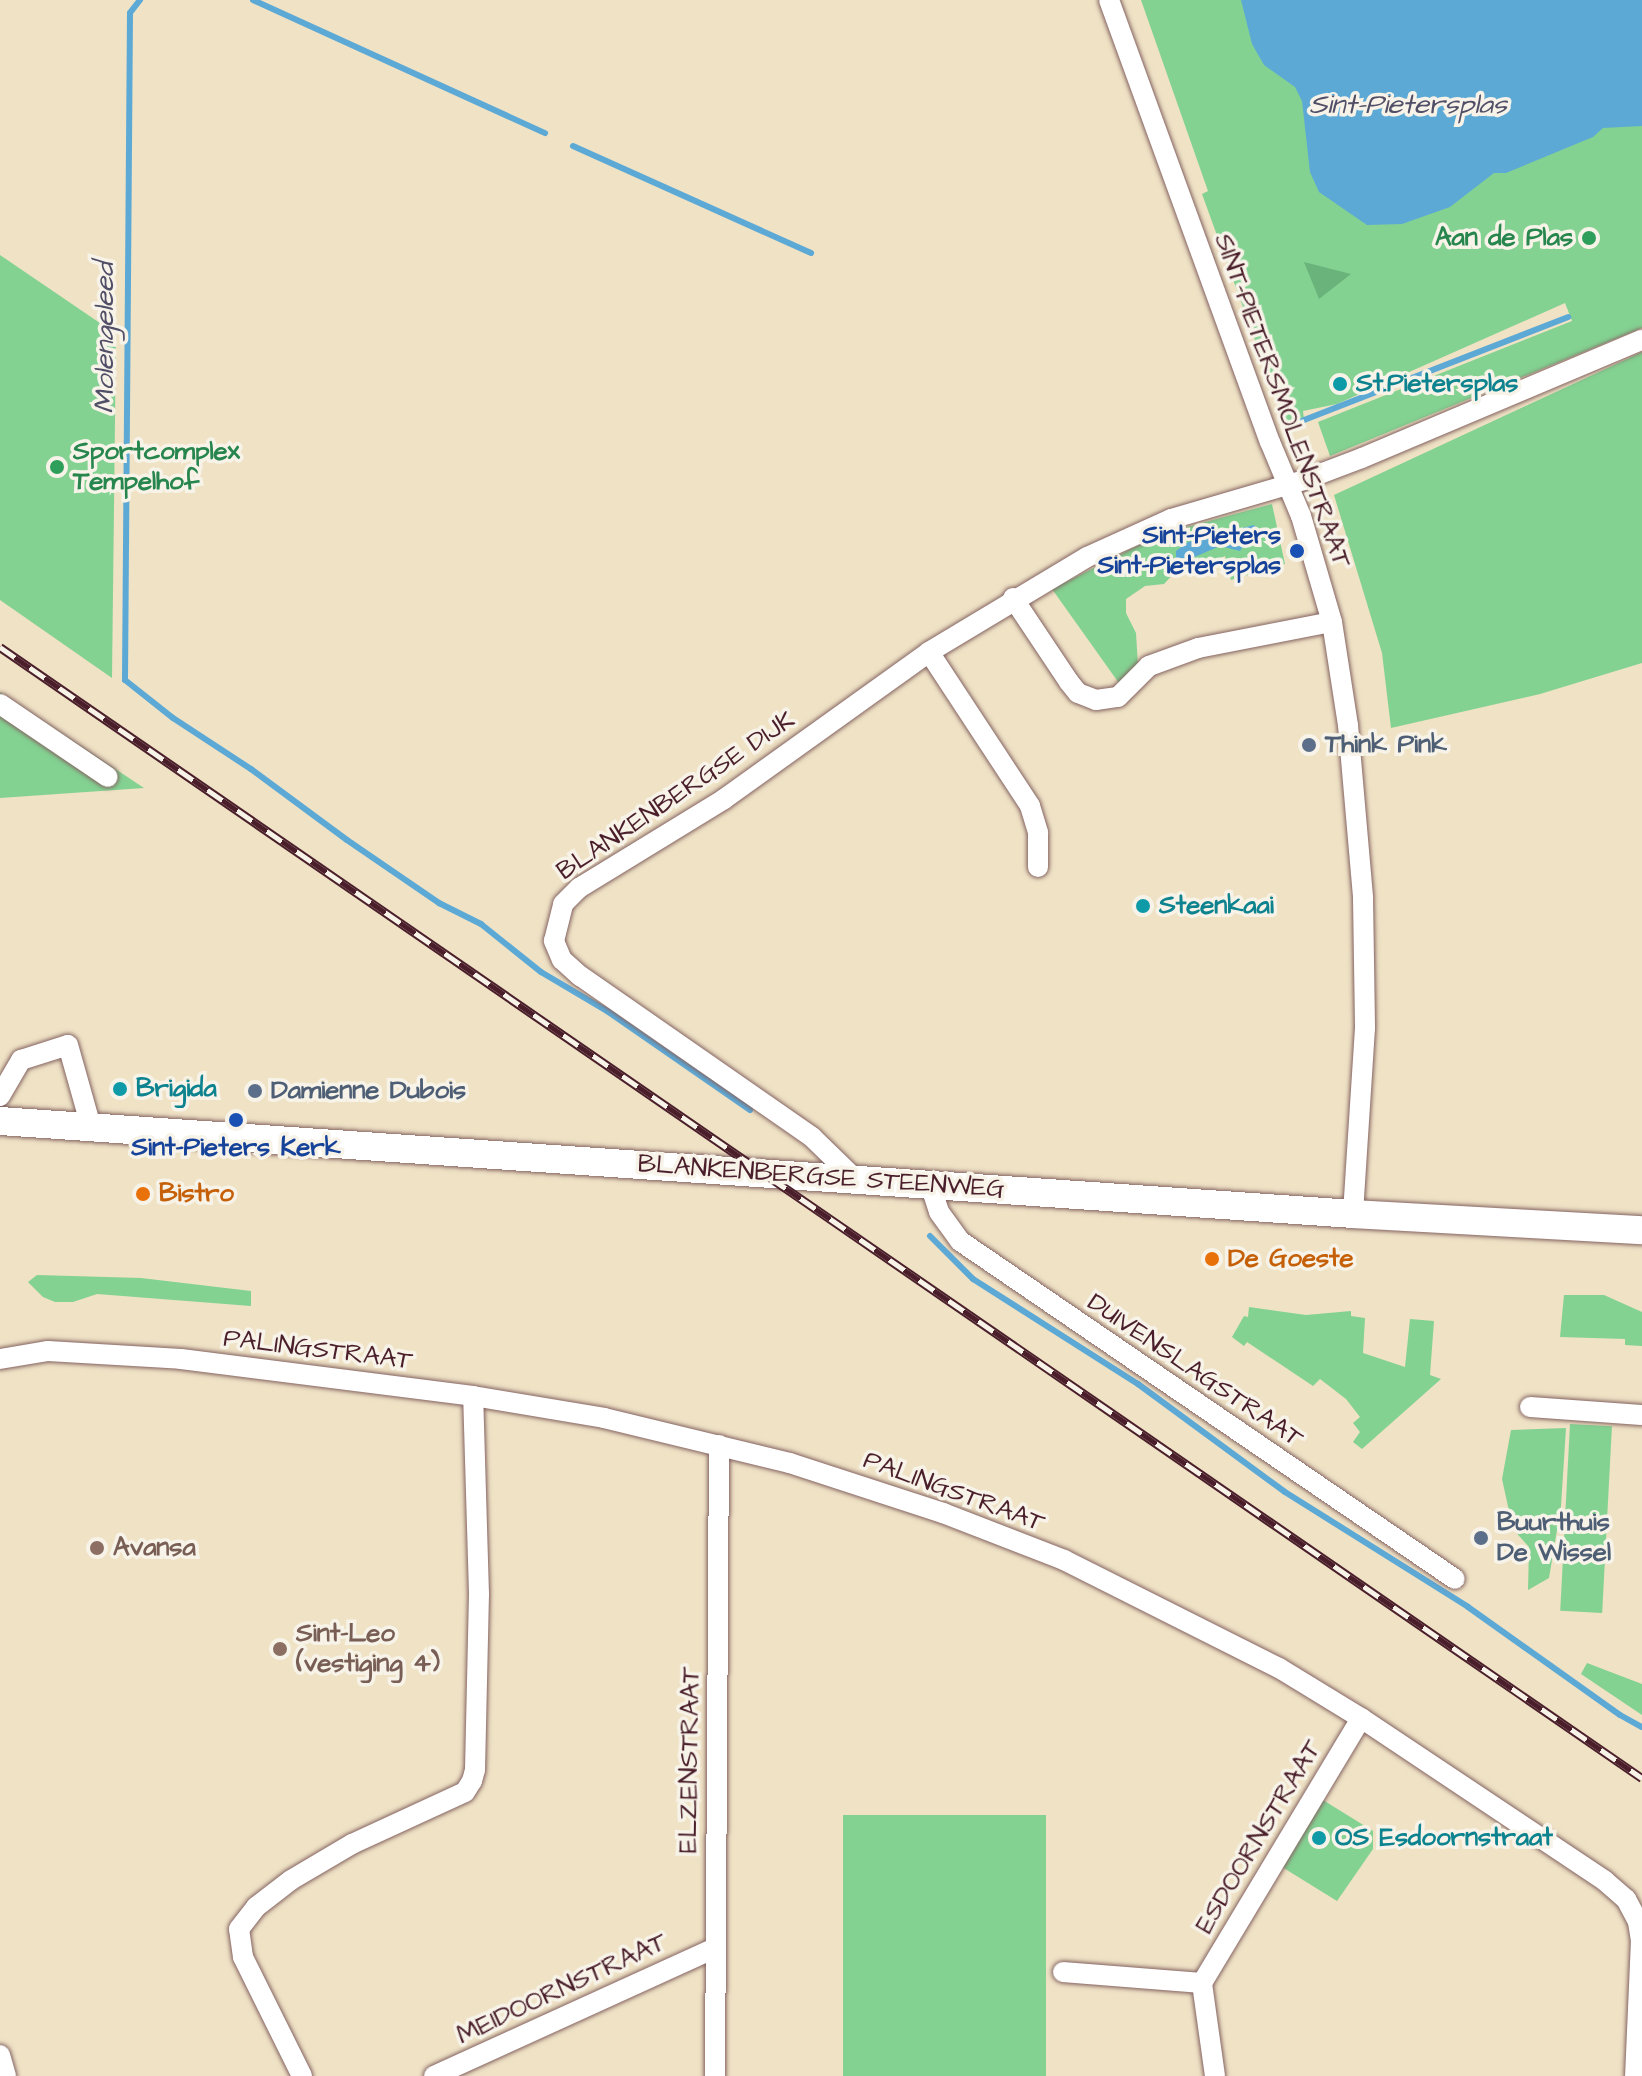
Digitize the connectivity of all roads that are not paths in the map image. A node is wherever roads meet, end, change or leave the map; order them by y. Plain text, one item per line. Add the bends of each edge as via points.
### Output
1 (1109, 0) edge
2 (1642, 340) edge
3 (1288, 484) junction
4 (1013, 598) junction
5 (1332, 622) junction
6 (929, 652) junction
7 (0, 704) edge
8 (108, 777) dead end
9 (1038, 867) dead end
10 (0, 1096) edge
11 (0, 1121) edge
12 (91, 1127) junction
13 (854, 1178) junction
14 (930, 1184) junction
15 (1353, 1214) junction
16 (1642, 1230) edge
17 (0, 1359) edge
18 (473, 1396) junction
19 (1530, 1407) dead end
20 (1642, 1415) edge
21 (719, 1445) junction
22 (1455, 1579) dead end
23 (1361, 1718) junction
24 (713, 1949) junction
25 (1063, 1972) dead end
26 (1202, 1983) junction
27 (0, 2055) edge
28 (6, 2076) edge
29 (302, 2076) edge
30 (434, 2076) edge
31 (715, 2076) edge
32 (1215, 2076) edge
33 (1635, 2076) edge

1 - 3 street, SINT-PIETERSMOLENSTRAAT
2 - 3 street, BLANKENBERGSE DIJK
3 - 4 street, BLANKENBERGSE DIJK via 1171,519
3 - 5 street, SINT-PIETERSMOLENSTRAAT
4 - 5 street via 1078,693 1096,700 1127,690 1161,660
4 - 6 street, BLANKENBERGSE DIJK
5 - 15 street, SINT-PIETERSMOLENSTRAAT via 1348,725 1363,913 1365,1028
6 - 9 street via 1030,806 1038,833
6 - 13 street, BLANKENBERGSE DIJK via 724,799 579,888 563,904 555,923 554,941 562,960 580,976 812,1137
7 - 8 street
10 - 12 street via 21,1060 68,1045
11 - 12 main road, BLANKENBERGSE STEENWEG
12 - 13 main road, BLANKENBERGSE STEENWEG
13 - 14 main road, BLANKENBERGSE STEENWEG
14 - 15 main road, BLANKENBERGSE STEENWEG
14 - 22 street, DUIVENSLAGSTRAAT via 939,1212 960,1241
15 - 16 main road, BLANKENBERGSE STEENWEG
17 - 18 street, PALINGSTRAAT via 48,1351 181,1359
18 - 21 street, PALINGSTRAAT via 604,1418
18 - 29 street via 479,1594 472,1781 465,1792 352,1844 291,1880 256,1907 239,1929 243,1957
19 - 20 street
21 - 23 street, PALINGSTRAAT via 943,1513 1064,1560 1279,1668
21 - 24 street, ELZENSTRAAT
23 - 26 street, ESDOORNSTRAAT
23 - 33 street, PALINGSTRAAT via 1626,1899 1641,1940
24 - 30 street, MEIDOORNSTRAAT
24 - 31 street, ELZENSTRAAT
25 - 26 street
26 - 32 street
27 - 28 street

